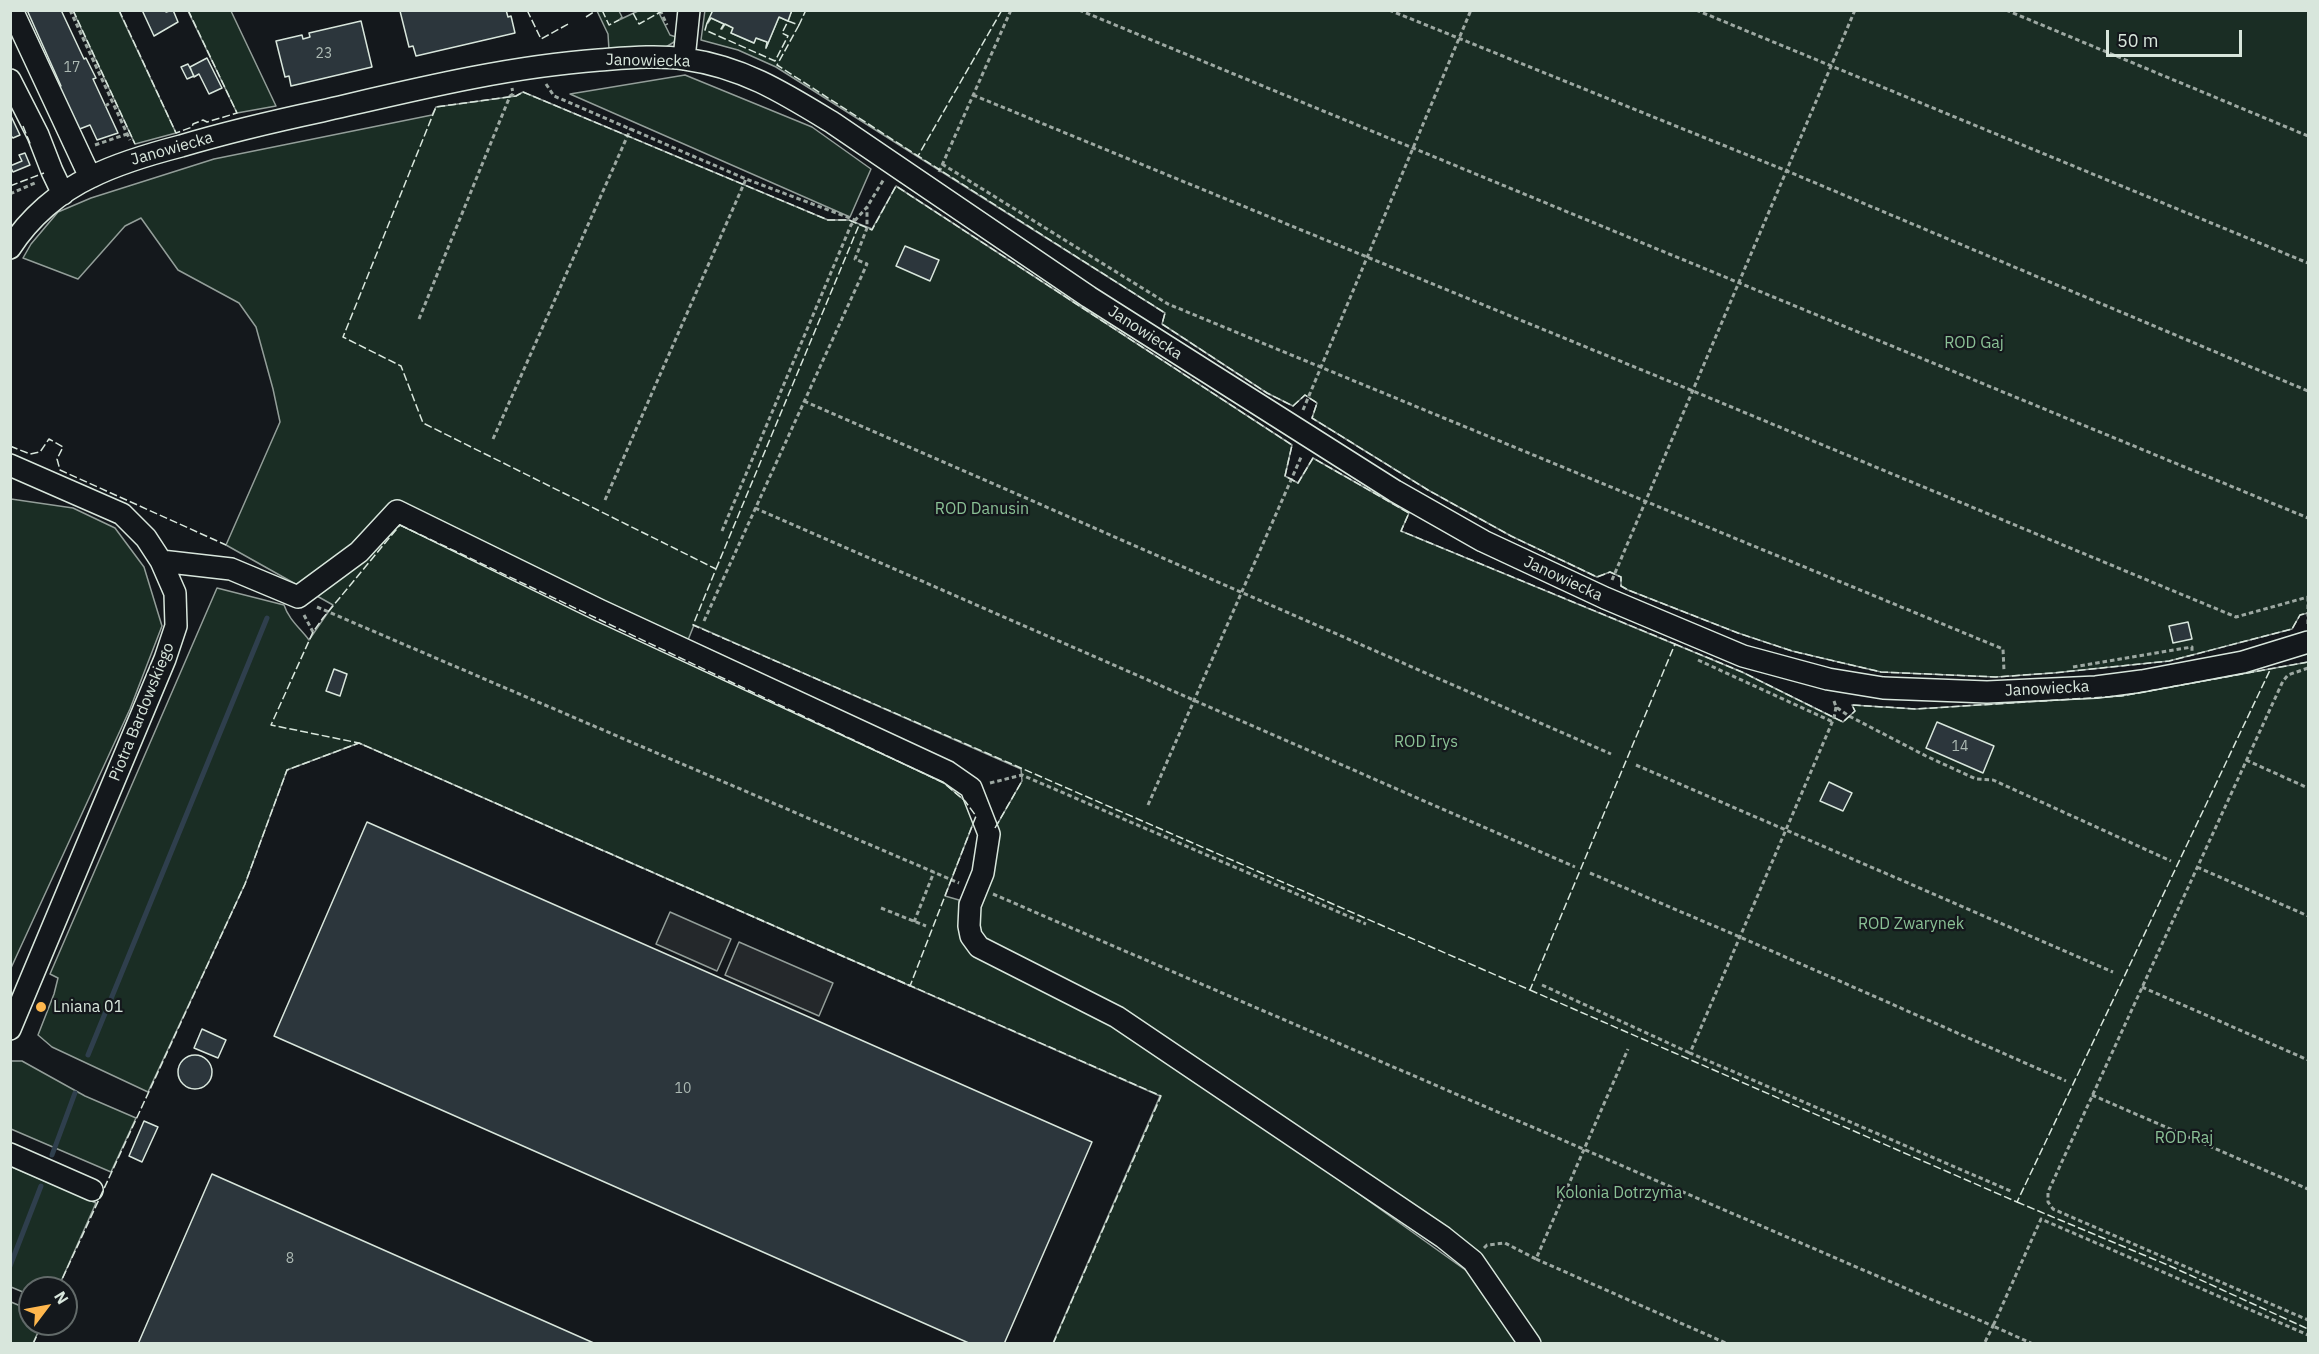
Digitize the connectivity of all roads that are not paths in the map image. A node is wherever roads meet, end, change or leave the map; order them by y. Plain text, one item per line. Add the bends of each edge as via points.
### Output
1 (12, 10) edge
2 (689, 10) edge
3 (684, 59) junction
4 (10, 80) edge
5 (90, 177) junction
6 (63, 194) junction
7 (12, 244) edge
8 (10, 465) edge
9 (161, 561) junction
10 (2308, 642) edge
11 (10, 1029) edge
12 (10, 1154) edge
13 (92, 1190) dead end
14 (1530, 1344) edge

1 - 5 street
2 - 3 street
3 - 5 street, Janowiecka via 641,57 567,62 444,84 251,127 142,157
3 - 10 street, Janowiecka via 743,72 833,123 1089,297 1395,491 1484,541 1636,613 1743,656 1828,679 1883,688 1987,692 2142,681 2243,662
4 - 6 street
5 - 6 street, Janowiecka
6 - 7 street, Janowiecka
8 - 9 street, Piotra Bardowskiego via 122,514 146,538
9 - 11 street, Piotra Bardowskiego via 175,593 176,626
9 - 14 street via 231,569 298,597 359,552 397,511 948,772 971,788 989,834 983,873 970,905 971,936 979,947 1117,1017 1443,1237 1473,1260
12 - 13 street

